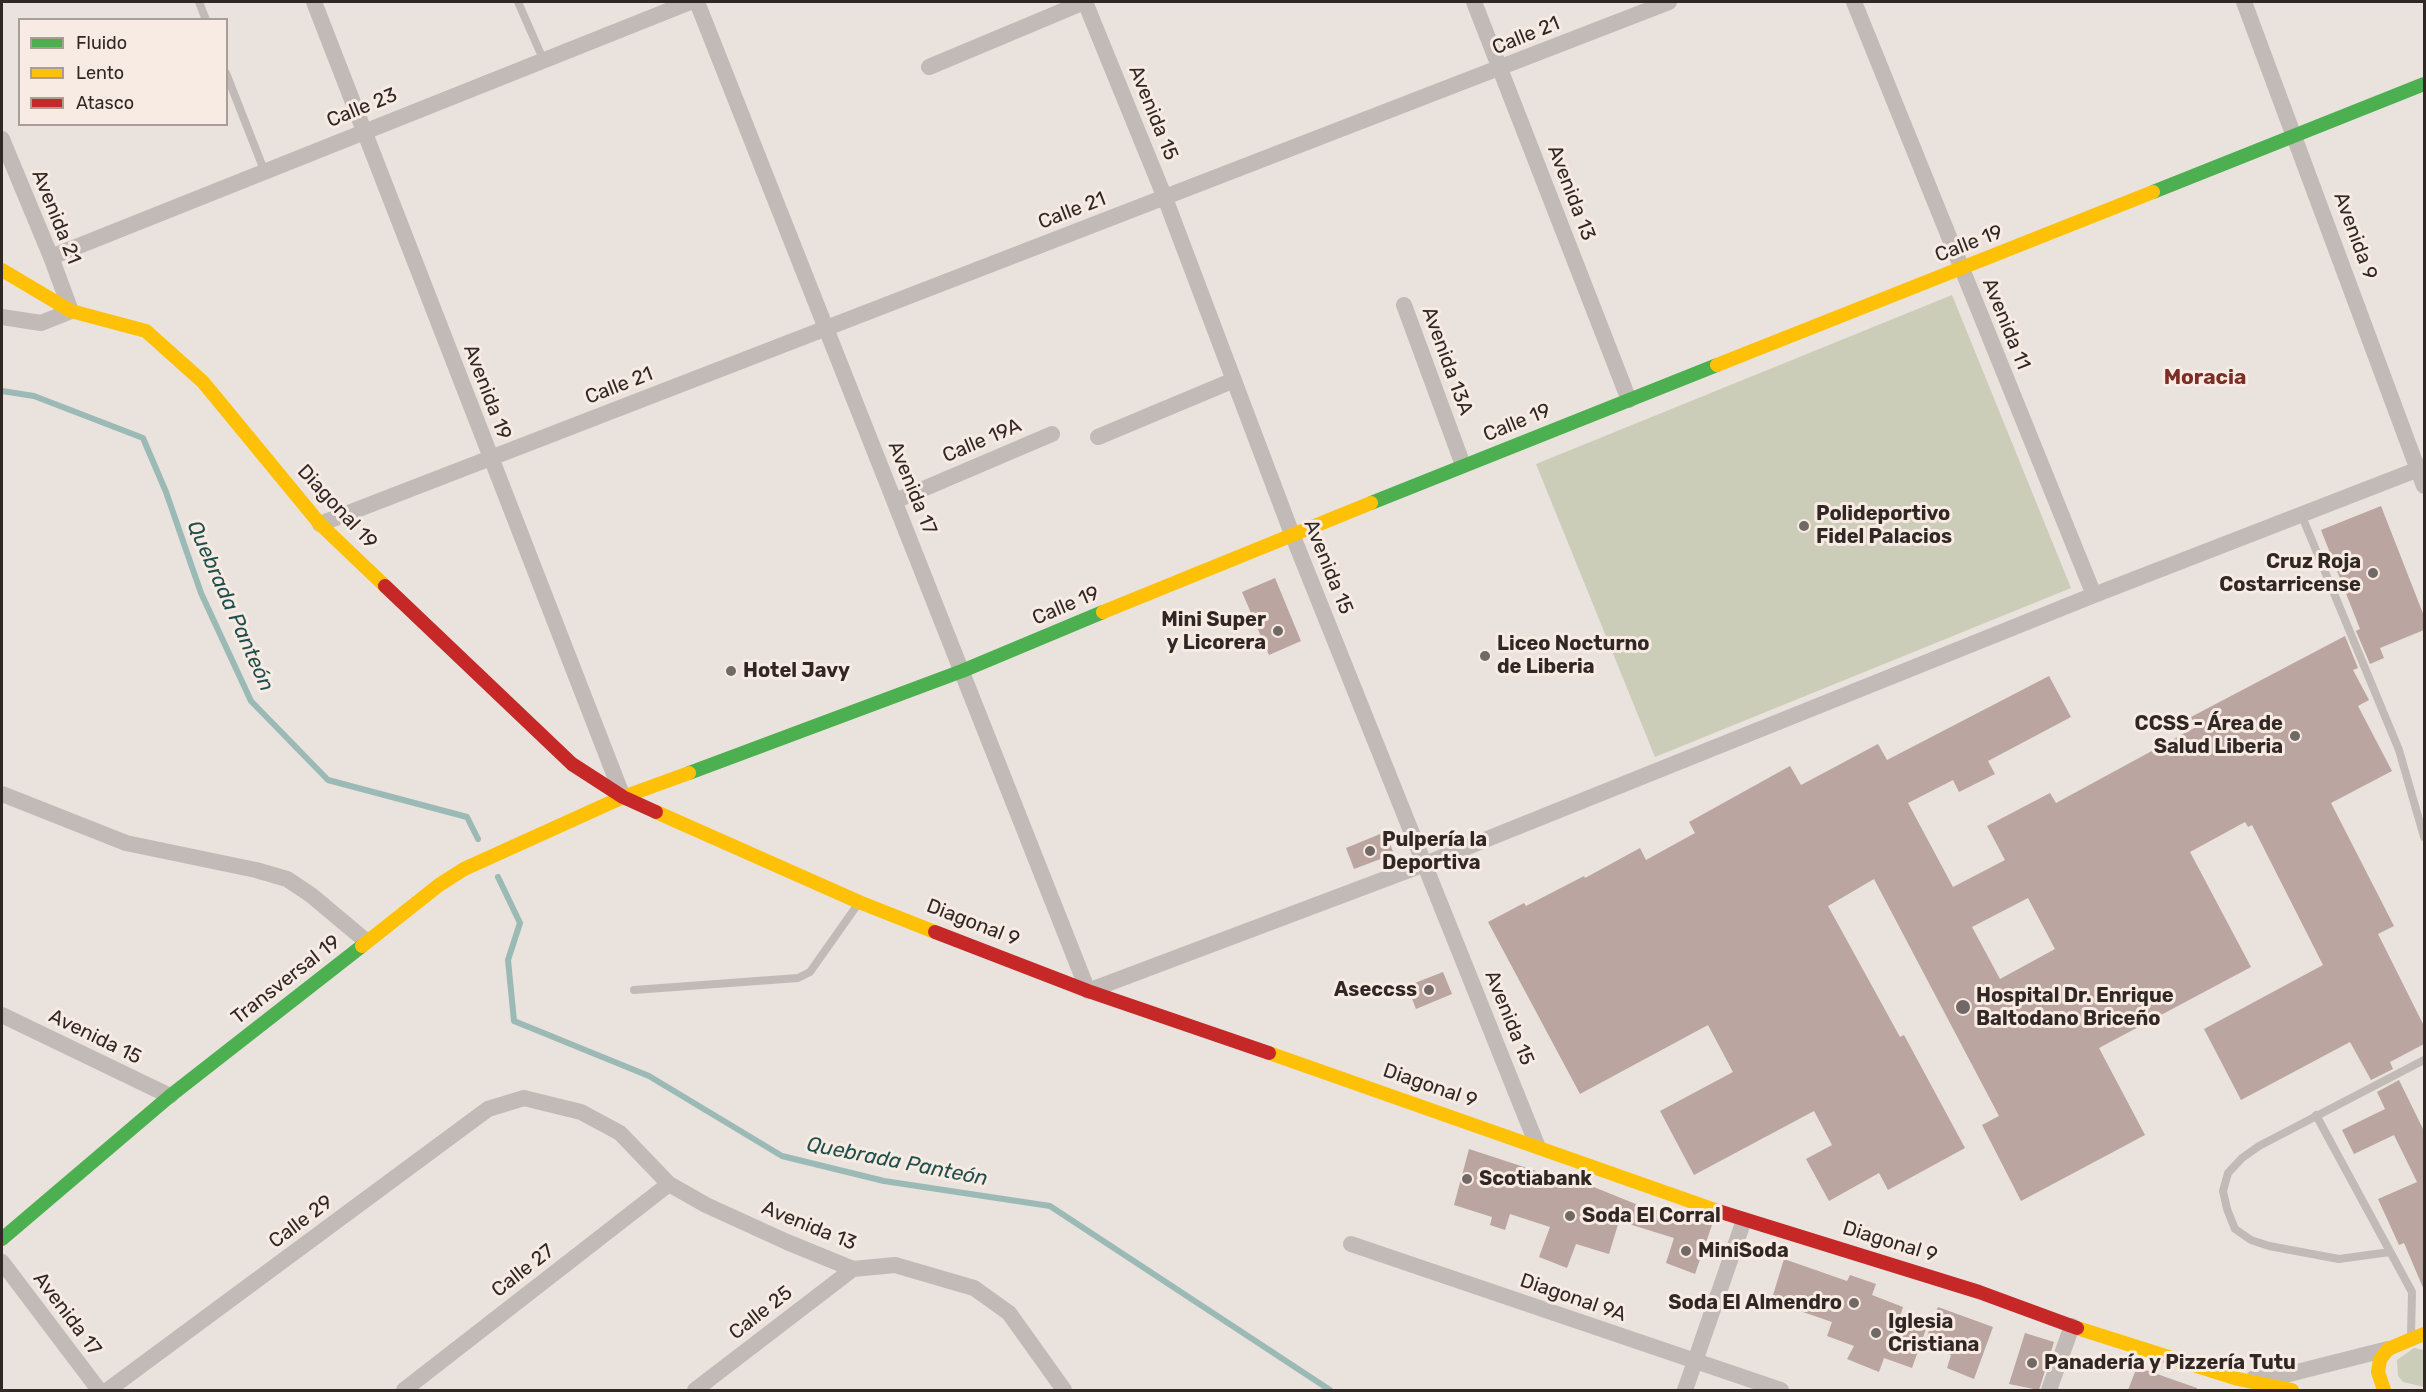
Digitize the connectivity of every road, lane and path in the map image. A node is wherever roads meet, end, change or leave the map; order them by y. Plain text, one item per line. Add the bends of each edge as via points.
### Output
1 (199, 2) edge
2 (314, 2) edge
3 (518, 2) edge
4 (690, 2) edge
5 (697, 2) edge
6 (1085, 2) edge
7 (1474, 2) edge
8 (1670, 2) edge
9 (1854, 2) edge
10 (2244, 2) edge
11 (205, 18) edge
12 (543, 60) junction
13 (929, 68) dead end
14 (1500, 69) junction
15 (228, 78) edge
16 (2424, 84) edge
17 (365, 129) junction
18 (2296, 137) junction
19 (2, 140) edge
20 (264, 170) junction
21 (1166, 198) junction
22 (51, 257) junction
23 (1960, 268) junction
24 (2, 270) edge
25 (1404, 305) dead end
26 (70, 311) junction
27 (2, 317) edge
28 (826, 328) junction
29 (1234, 380) junction
30 (1629, 400) junction
31 (1052, 434) dead end
32 (1098, 438) dead end
33 (490, 458) junction
34 (1463, 465) junction
35 (2422, 474) edge
36 (895, 501) junction
37 (2301, 514) junction
38 (320, 524) junction
39 (1292, 534) junction
40 (2094, 595) junction
41 (962, 671) junction
42 (2, 794) edge
43 (623, 796) junction
44 (2424, 837) edge
45 (1425, 864) junction
46 (859, 902) junction
47 (366, 941) junction
48 (634, 990) dead end
49 (1088, 991) junction
50 (2, 1016) edge
51 (2424, 1060) edge
52 (170, 1096) junction
53 (524, 1098) joint
54 (2316, 1115) junction
55 (1537, 1145) junction
56 (669, 1184) junction
57 (1744, 1220) junction
58 (2, 1239) edge
59 (1351, 1244) dead end
60 (2390, 1252) junction
61 (2, 1262) edge
62 (853, 1269) junction
63 (2072, 1326) junction
64 (2418, 1336) edge
65 (2388, 1349) junction
66 (1694, 1362) junction
67 (2238, 1379) junction
68 (99, 1390) edge
69 (108, 1390) edge
70 (404, 1390) edge
71 (694, 1390) edge
72 (1063, 1390) edge
73 (1685, 1390) edge
74 (1781, 1390) edge
75 (2049, 1390) edge
76 (2292, 1390) edge
77 (2379, 1390) edge

1 - 11 lane
2 - 17 street, Avenida 19
3 - 12 lane
4 - 12 street, Calle 23
5 - 28 street, Avenida 17
6 - 13 street
6 - 21 street, Avenida 15
7 - 14 street, Avenida 13
8 - 14 street, Calle 21
9 - 23 street, Avenida 11
10 - 18 street, Avenida 9
12 - 17 street, Calle 23
14 - 21 street, Calle 21
14 - 30 street, Avenida 13
15 - 20 lane
16 - 18 street, Calle 19
17 - 20 street, Calle 23
17 - 33 street, Avenida 19
18 - 23 street, Calle 19
18 - 35 street, Avenida 9
19 - 22 street, Avenida 21
20 - 22 street, Calle 23
21 - 28 street, Calle 21
21 - 29 street, Avenida 15
22 - 26 street, Avenida 21
23 - 30 street, Calle 19
23 - 40 street, Avenida 11
24 - 26 street, Diagonal 19
25 - 34 street, Avenida 13A
26 - 27 street via 41,323
26 - 38 street, Diagonal 19 via 146,331 203,382
28 - 33 street, Calle 21
28 - 36 street, Avenida 17
29 - 32 street
29 - 39 street, Avenida 15
30 - 34 street, Calle 19
31 - 36 street, Calle 19A
33 - 38 street, Calle 21
33 - 43 street, Avenida 19
34 - 39 street, Calle 19
35 - 37 street
36 - 41 street, Avenida 17
37 - 40 street
37 - 44 lane via 2399,750
38 - 43 street, Diagonal 19 via 572,764
39 - 41 street, Calle 19
39 - 45 street, Avenida 15
40 - 45 street
41 - 43 street, Calle 19
41 - 49 street, Avenida 17
42 - 47 street via 126,843 279,876 311,895
43 - 46 street, Diagonal 9
43 - 47 street, Transversal 19 via 451,876
45 - 49 street
45 - 55 street, Avenida 15
46 - 48 lane via 810,972 798,978
46 - 49 street, Diagonal 9
47 - 52 street, Transversal 19
49 - 55 street, Diagonal 9
50 - 52 street, Avenida 15
51 - 54 lane
52 - 58 street, Transversal 19
53 - 56 street, Avenida 13 via 581,1112 620,1133
53 - 69 street, Calle 29 via 488,1109
54 - 60 lane
54 - 60 lane via 2259,1146 2228,1173 2223,1191 2235,1229 2269,1246 2339,1259
55 - 57 street, Diagonal 9
56 - 62 street, Avenida 13 via 705,1205
56 - 70 street, Calle 27
57 - 63 street, Diagonal 9 via 1980,1292
57 - 66 street
59 - 66 street, Diagonal 9A
60 - 64 lane via 2412,1292
61 - 68 street, Avenida 17
62 - 71 street, Calle 25
62 - 72 street, Avenida 13 via 895,1265 974,1288 1009,1313
63 - 67 street, Diagonal 9
63 - 75 street
64 - 65 street
65 - 67 street, Diagonal 9 via 2289,1374
65 - 77 street via 2380,1360
66 - 73 street
66 - 74 street, Diagonal 9A
67 - 76 street, Diagonal 9

